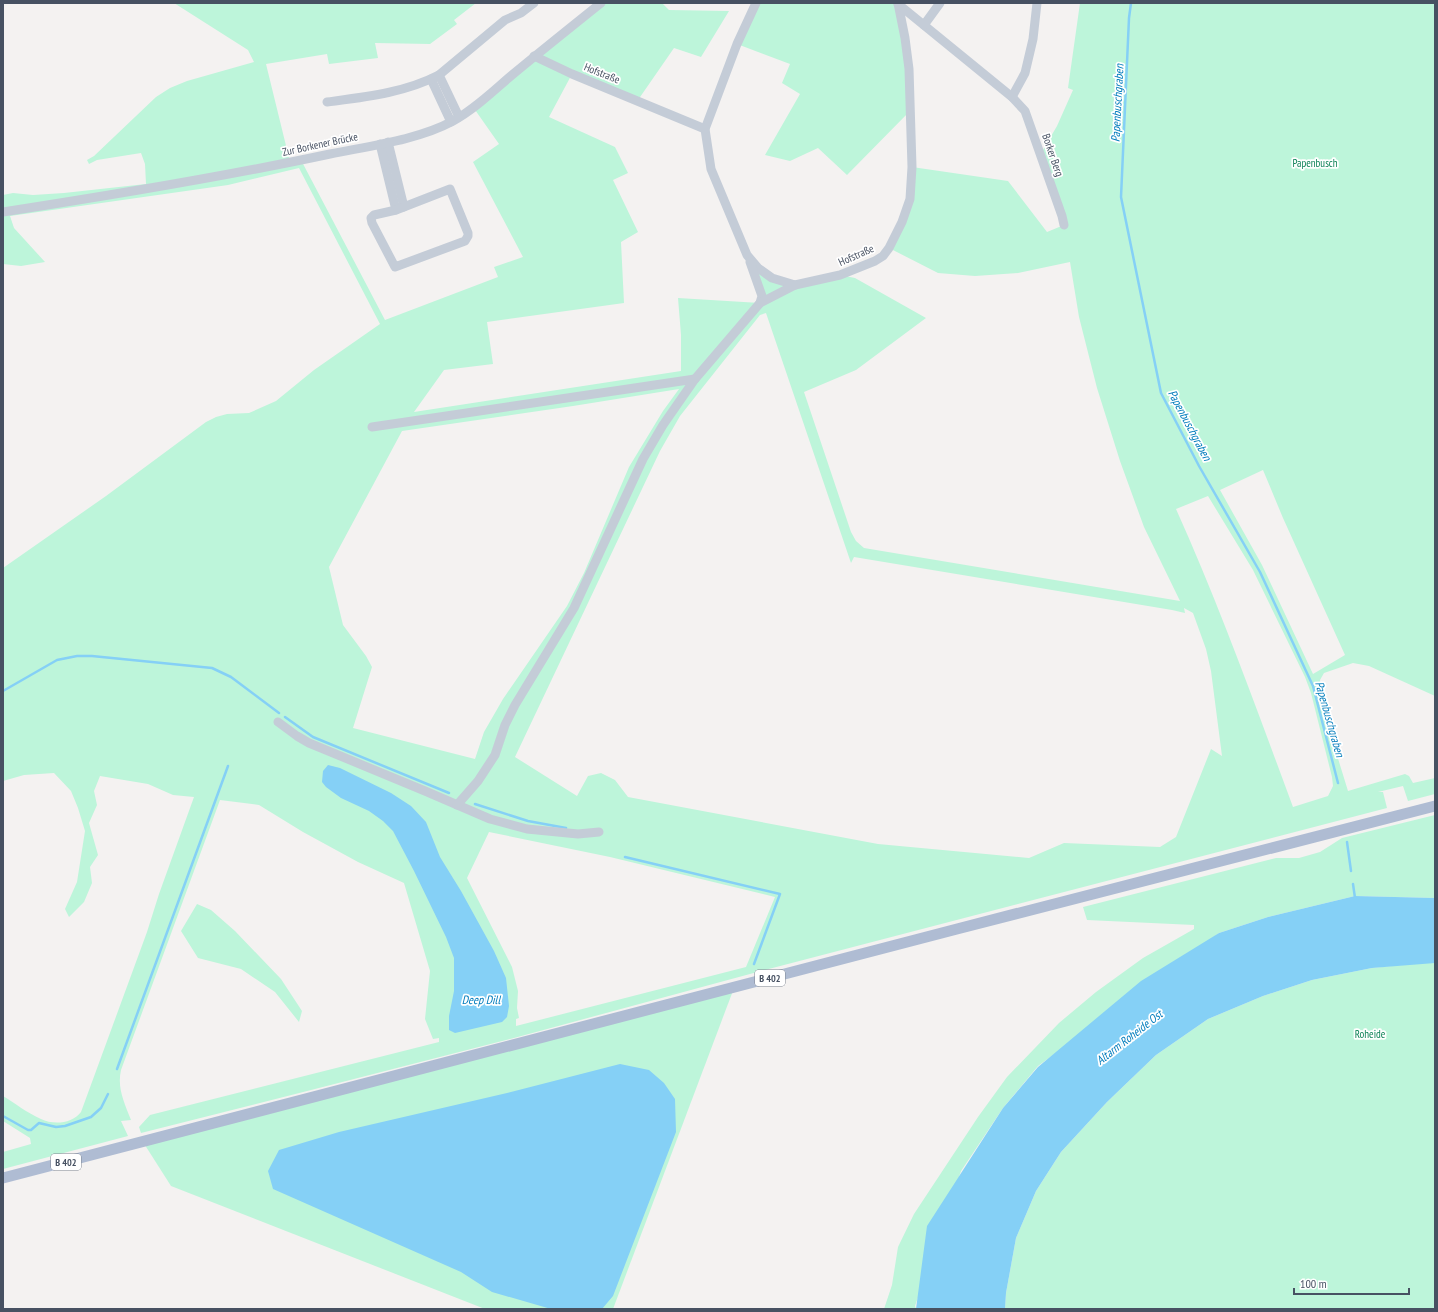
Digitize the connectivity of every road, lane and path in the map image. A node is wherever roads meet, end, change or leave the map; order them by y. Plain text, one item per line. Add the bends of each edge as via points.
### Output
1 (534, 3) edge
2 (601, 3) edge
3 (756, 3) edge
4 (940, 3) edge
5 (1037, 3) edge
6 (898, 4) edge
7 (924, 25) junction
8 (534, 56) junction
9 (435, 77) junction
10 (1012, 97) junction
11 (326, 102) dead end
12 (456, 119) junction
13 (705, 129) junction
14 (384, 143) junction
15 (400, 209) junction
16 (3, 212) edge
17 (1064, 225) dead end
18 (747, 255) junction
19 (795, 285) junction
20 (760, 303) junction
21 (695, 379) junction
22 (372, 427) dead end
23 (278, 722) dead end
24 (457, 805) junction
25 (1435, 806) edge
26 (599, 832) dead end
27 (3, 1178) edge

1 - 9 street via 521,13 505,20
2 - 8 street, Zur Borkener Brücke
3 - 13 street, Hofstraße via 737,44
4 - 7 street
5 - 10 street via 1033,39 1025,73
6 - 7 street, Borker Berg
6 - 19 street, Hofstraße via 909,69 912,167 910,199 902,222 889,248 875,261 840,275
7 - 10 street, Borker Berg
8 - 12 street, Zur Borkener Brücke via 489,96
8 - 13 street, Hofstraße
9 - 11 street via 375,96
9 - 12 street
10 - 17 street, Borker Berg via 1025,111
12 - 14 street, Zur Borkener Brücke via 426,132
13 - 18 street, Hofstraße via 711,169
14 - 15 street
14 - 16 street, Zur Borkener Brücke via 162,187
15 - 15 street via 374,214 371,218 395,267 465,241 468,236 450,189
18 - 19 street, Hofstraße via 758,268 772,278
18 - 20 street via 762,296
19 - 20 street
20 - 21 street
21 - 22 street
21 - 24 street via 643,459 574,608 515,705 495,755 478,781
23 - 24 street via 309,743
24 - 26 street via 490,819 526,829 578,834
25 - 27 main road, B 402

